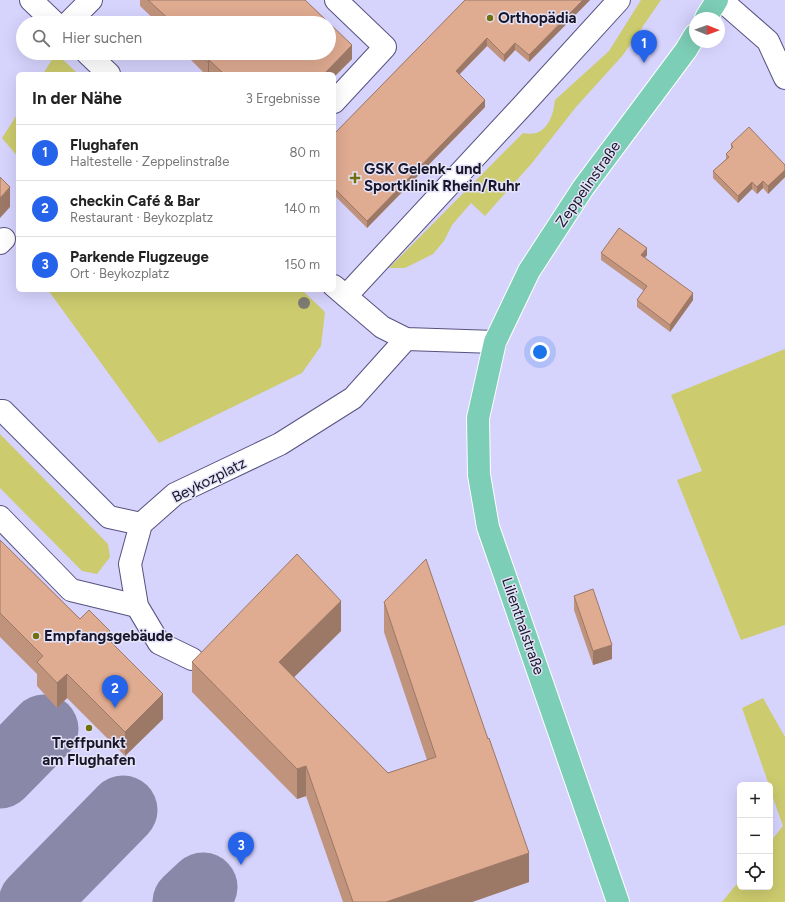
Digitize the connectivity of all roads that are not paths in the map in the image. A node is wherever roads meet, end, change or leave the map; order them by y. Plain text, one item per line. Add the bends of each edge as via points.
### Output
1 (31, 0) edge
2 (91, 0) edge
3 (336, 0) edge
4 (619, 0) edge
5 (717, 0) edge
6 (721, 0) edge
7 (710, 12) edge
8 (48, 16) edge
9 (75, 16) edge
10 (689, 44) edge
11 (94, 60) edge
12 (107, 72) edge
13 (785, 78) edge
14 (336, 100) edge
15 (340, 291) edge
16 (406, 339) junction
17 (495, 342) junction
18 (0, 411) edge
19 (0, 517) edge
20 (141, 524) junction
21 (137, 606) junction
22 (192, 659) dead end
23 (618, 902) edge

1 - 8 street
2 - 9 street
3 - 14 street via 385,47
4 - 15 street via 509,121
5 - 7 main road
6 - 13 street via 768,41
10 - 17 main road, Zeppelinstraße via 583,188 529,271
11 - 12 street
15 - 16 street via 382,327
16 - 17 street
16 - 20 street, Beykozplatz via 352,398 280,444 175,494
17 - 23 main road, Lilienthalstraße via 478,418 479,475 488,527
18 - 20 street via 3,411 109,517
19 - 21 street via 71,590
20 - 21 street via 130,564
21 - 22 street via 159,643

